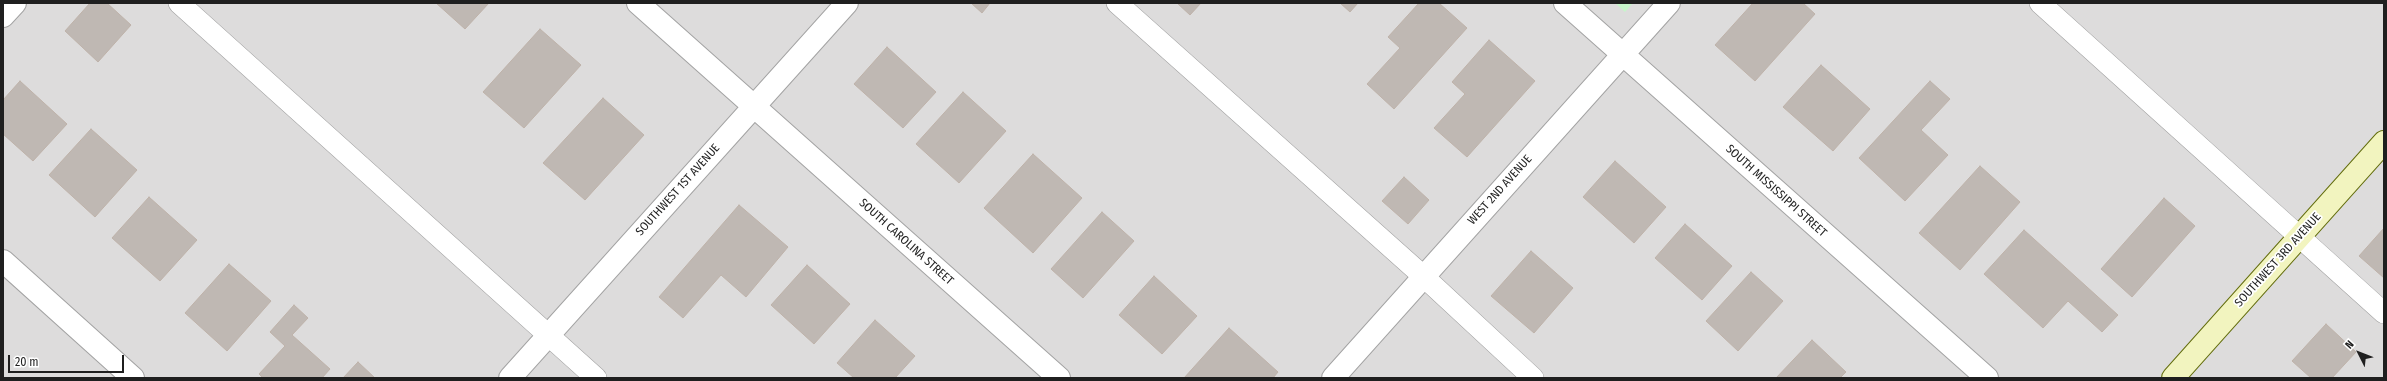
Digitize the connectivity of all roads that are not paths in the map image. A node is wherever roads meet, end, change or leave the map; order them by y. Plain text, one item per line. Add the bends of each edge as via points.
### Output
1 (15, 3) edge
2 (179, 3) edge
3 (638, 3) edge
4 (847, 3) edge
5 (1117, 3) edge
6 (1565, 3) edge
7 (1669, 3) edge
8 (2040, 3) edge
9 (3, 16) edge
10 (1622, 54) junction
11 (753, 107) junction
12 (2384, 142) edge
13 (2300, 236) junction
14 (3, 261) edge
15 (1423, 276) junction
16 (2384, 313) edge
17 (548, 335) junction
18 (133, 378) edge
19 (510, 378) edge
20 (596, 378) edge
21 (1058, 378) edge
22 (1332, 378) edge
23 (1533, 378) edge
24 (1988, 378) edge
25 (2173, 378) edge

1 - 9 street
2 - 17 lane
3 - 11 street, SOUTH CAROLINA STREET
4 - 11 street, SOUTHWEST 1ST AVENUE
5 - 15 lane
6 - 10 street, SOUTH MISSISSIPPI STREET
7 - 10 street, WEST 2ND AVENUE
8 - 13 lane
10 - 15 street, WEST 2ND AVENUE
10 - 24 street, SOUTH MISSISSIPPI STREET
11 - 17 street, SOUTHWEST 1ST AVENUE
11 - 21 street, SOUTH CAROLINA STREET
12 - 13 main road, SOUTHWEST 3RD AVENUE
13 - 16 lane
13 - 25 main road, SOUTHWEST 3RD AVENUE
14 - 18 street
15 - 22 street, WEST 2ND AVENUE
15 - 23 lane
17 - 19 street, SOUTHWEST 1ST AVENUE
17 - 20 lane

